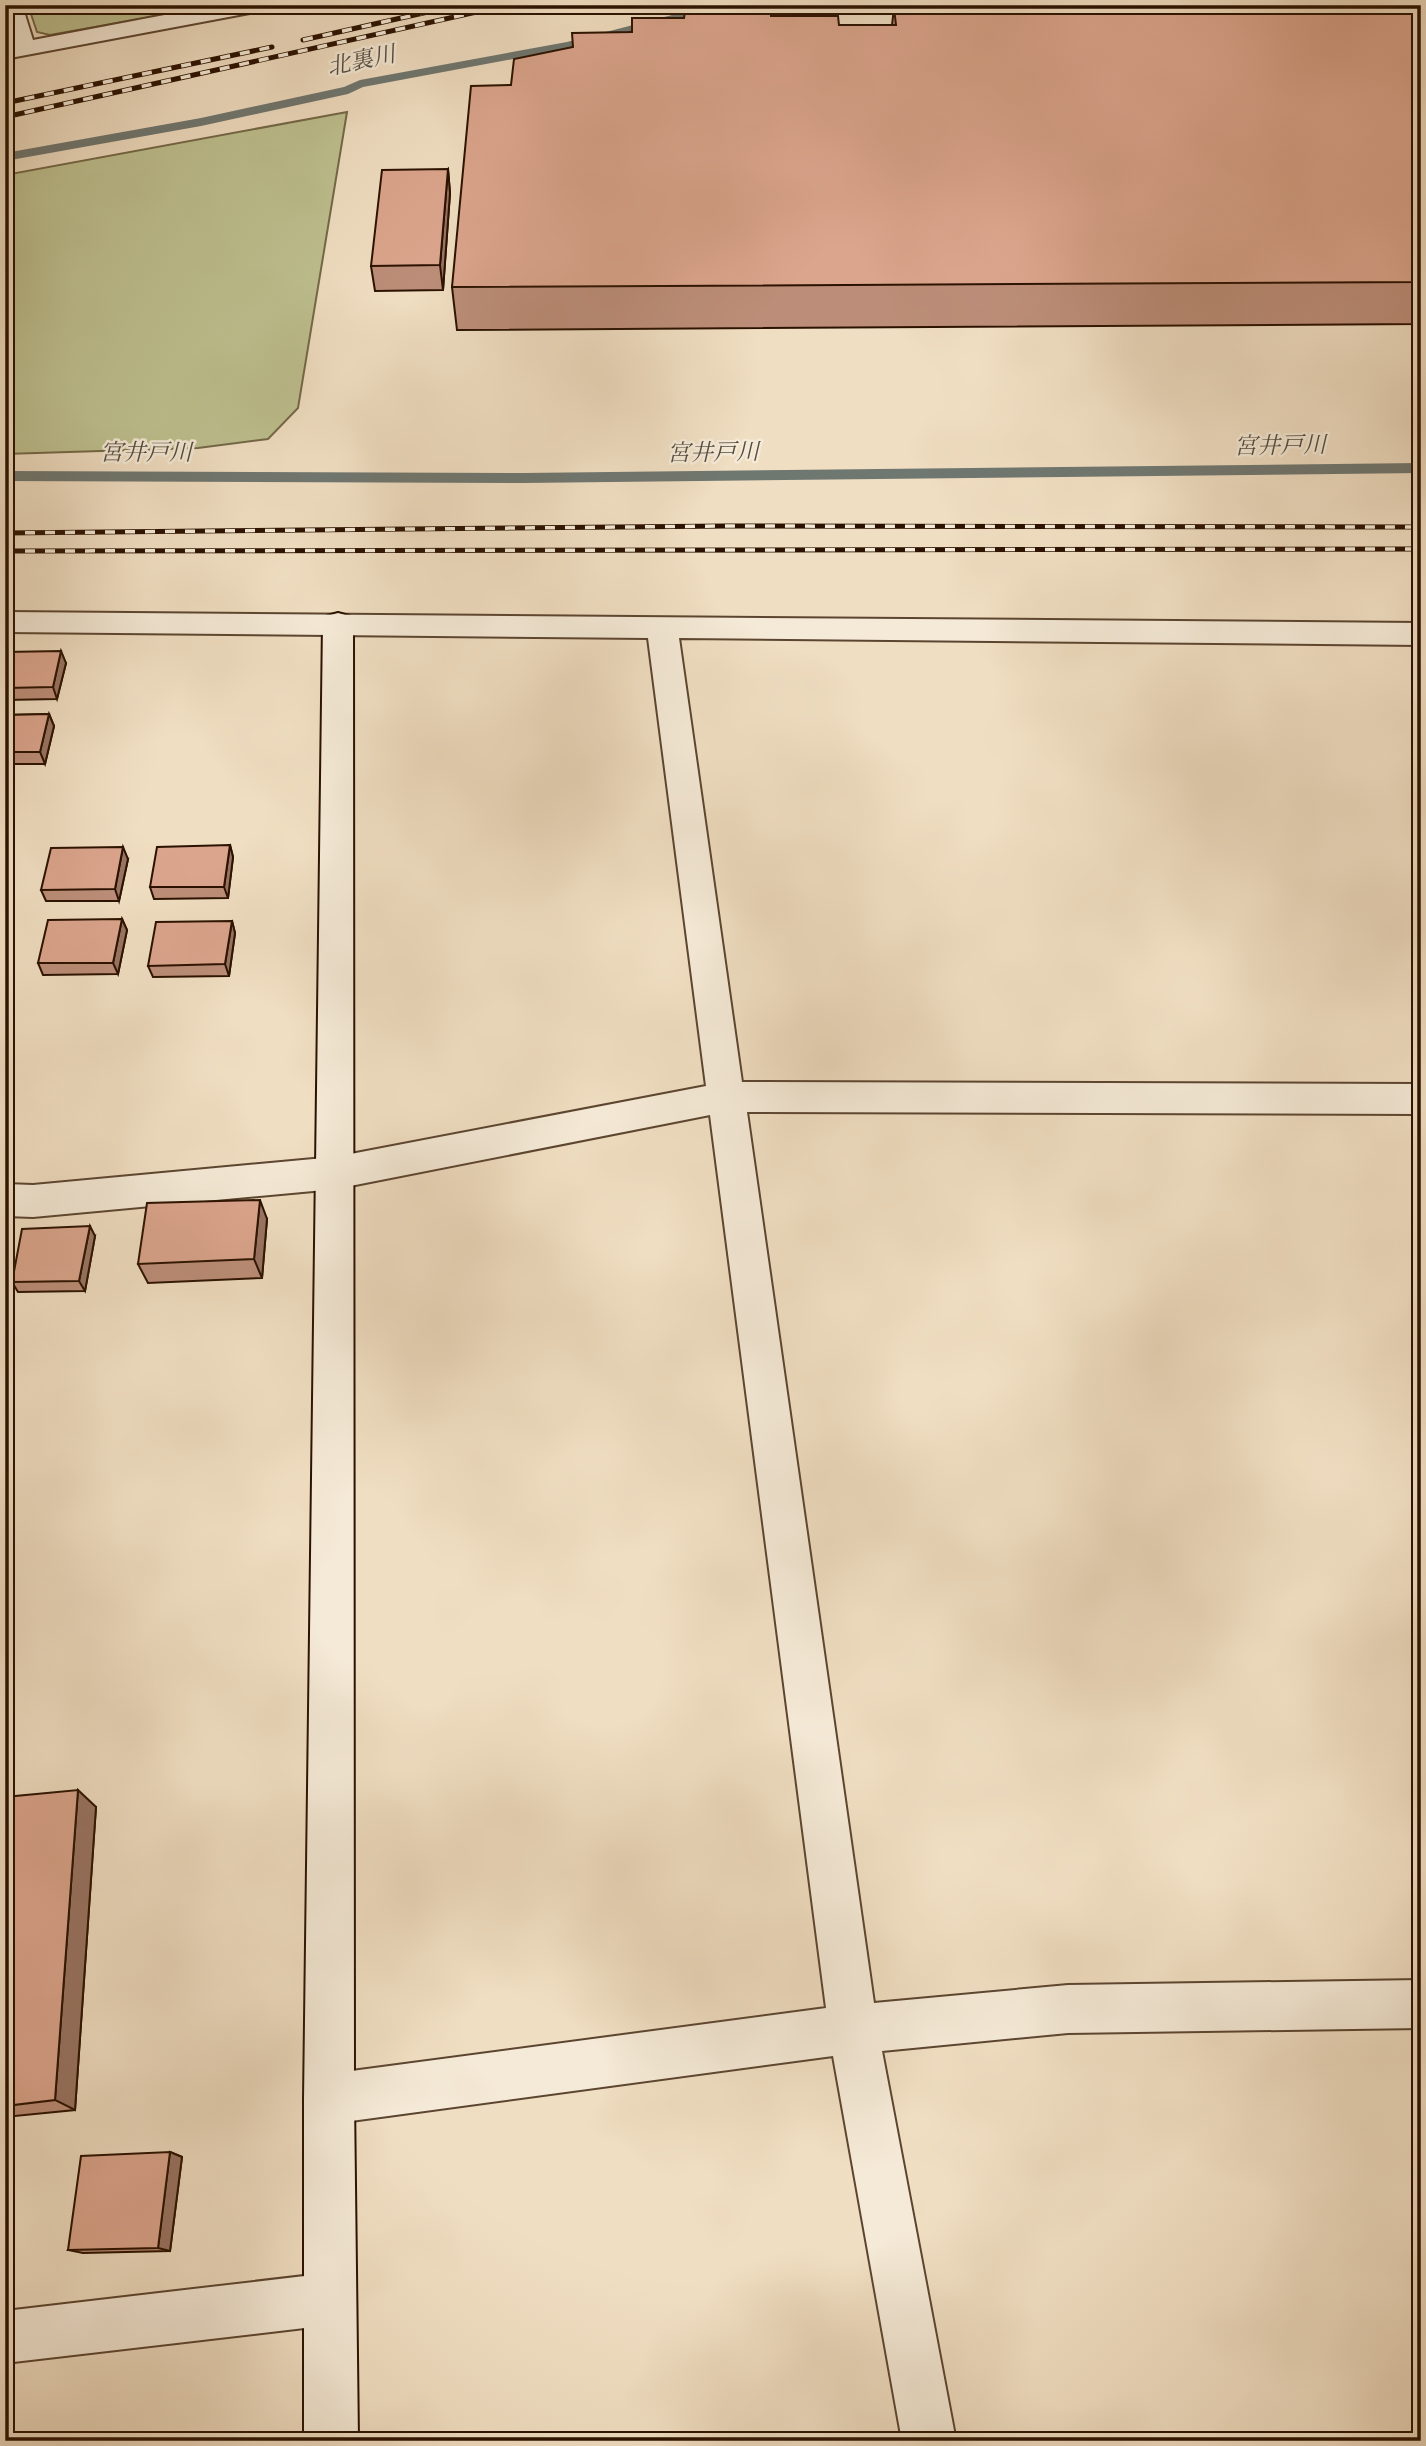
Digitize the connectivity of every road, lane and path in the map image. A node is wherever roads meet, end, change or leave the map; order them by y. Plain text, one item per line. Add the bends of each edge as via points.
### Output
1 (10, 5) edge
2 (255, 5) edge
3 (14, 50) edge
4 (5, 622) edge
5 (338, 623) junction
6 (662, 628) junction
7 (1421, 634) edge
8 (727, 1097) junction
9 (1421, 1100) edge
10 (335, 1173) junction
11 (5, 1200) edge
12 (1421, 2004) edge
13 (853, 2029) junction
14 (329, 2099) junction
15 (330, 2299) junction
16 (5, 2337) edge
17 (331, 2441) edge
18 (929, 2441) edge

1 - 3 street
2 - 3 street
4 - 5 street
5 - 6 street
5 - 10 street
6 - 7 street
6 - 8 street
8 - 9 street
8 - 10 street
8 - 13 street
10 - 11 street
10 - 14 street
12 - 13 street via 1068,2009
13 - 14 street
13 - 18 street
14 - 15 street
15 - 16 street
15 - 17 street

